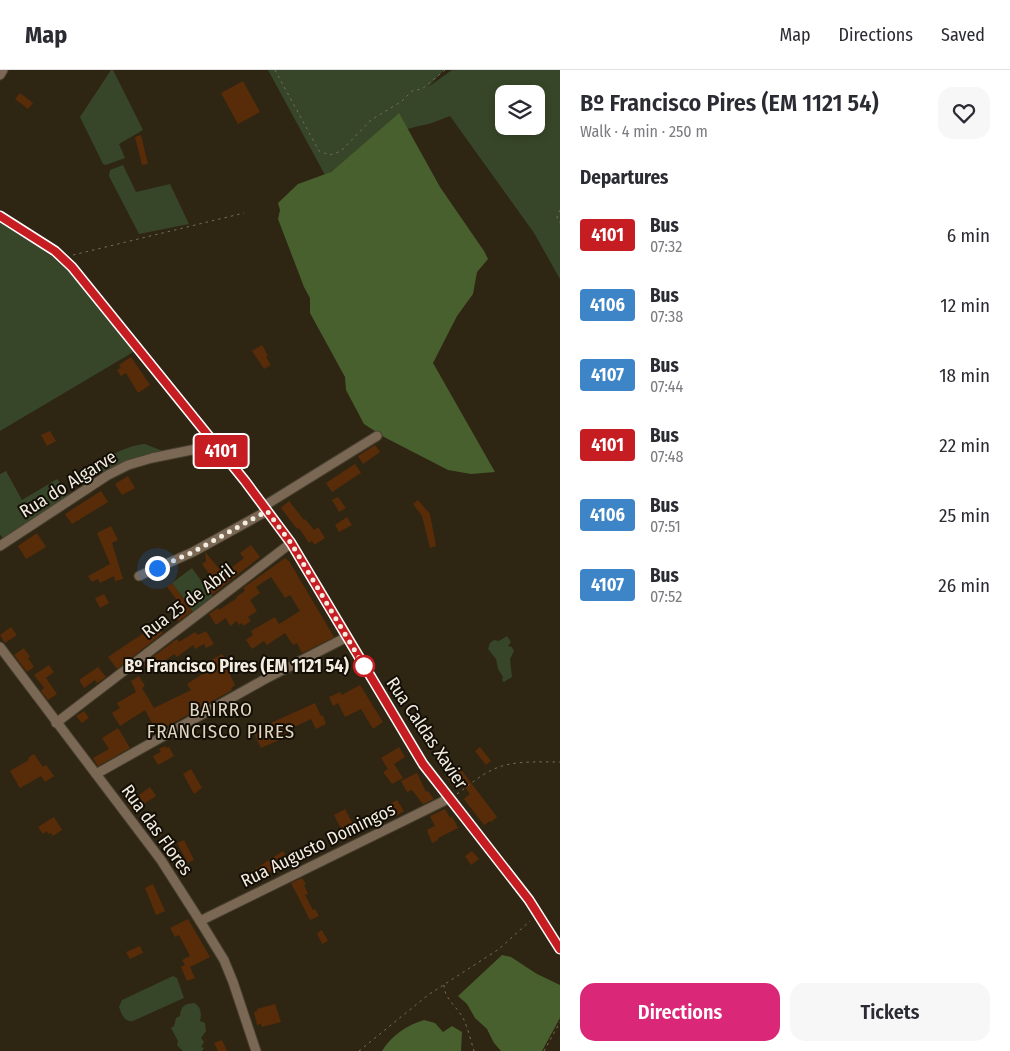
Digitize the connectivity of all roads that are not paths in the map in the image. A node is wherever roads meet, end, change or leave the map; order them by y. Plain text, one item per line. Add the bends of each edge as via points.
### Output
1 (3, 70) edge
2 (0, 75) edge
3 (0, 216) edge
4 (377, 436) dead end
5 (216, 445) junction
6 (265, 509) junction
7 (291, 543) junction
8 (0, 546) edge
9 (140, 576) dead end
10 (347, 637) junction
11 (0, 647) edge
12 (56, 723) junction
13 (96, 774) junction
14 (450, 798) junction
15 (200, 921) junction
16 (560, 949) edge
17 (256, 1051) edge

1 - 2 street
3 - 5 street, Rua Caldas Xavier via 72,267
4 - 6 street
5 - 6 street, Rua Caldas Xavier
5 - 8 street, Rua do Algarve via 128,465
6 - 7 street, Rua Caldas Xavier
6 - 9 street via 193,552
7 - 10 street, Rua Caldas Xavier
7 - 12 street, Rua 25 de Abril
10 - 13 street
10 - 14 street, Rua Caldas Xavier via 423,764
11 - 12 street, Rua das Flores
12 - 13 street, Rua das Flores
13 - 15 street, Rua das Flores via 161,860
14 - 15 street, Rua Augusto Domingos
14 - 16 street, Rua Caldas Xavier via 539,914
15 - 17 street, Rua das Flores via 234,982

